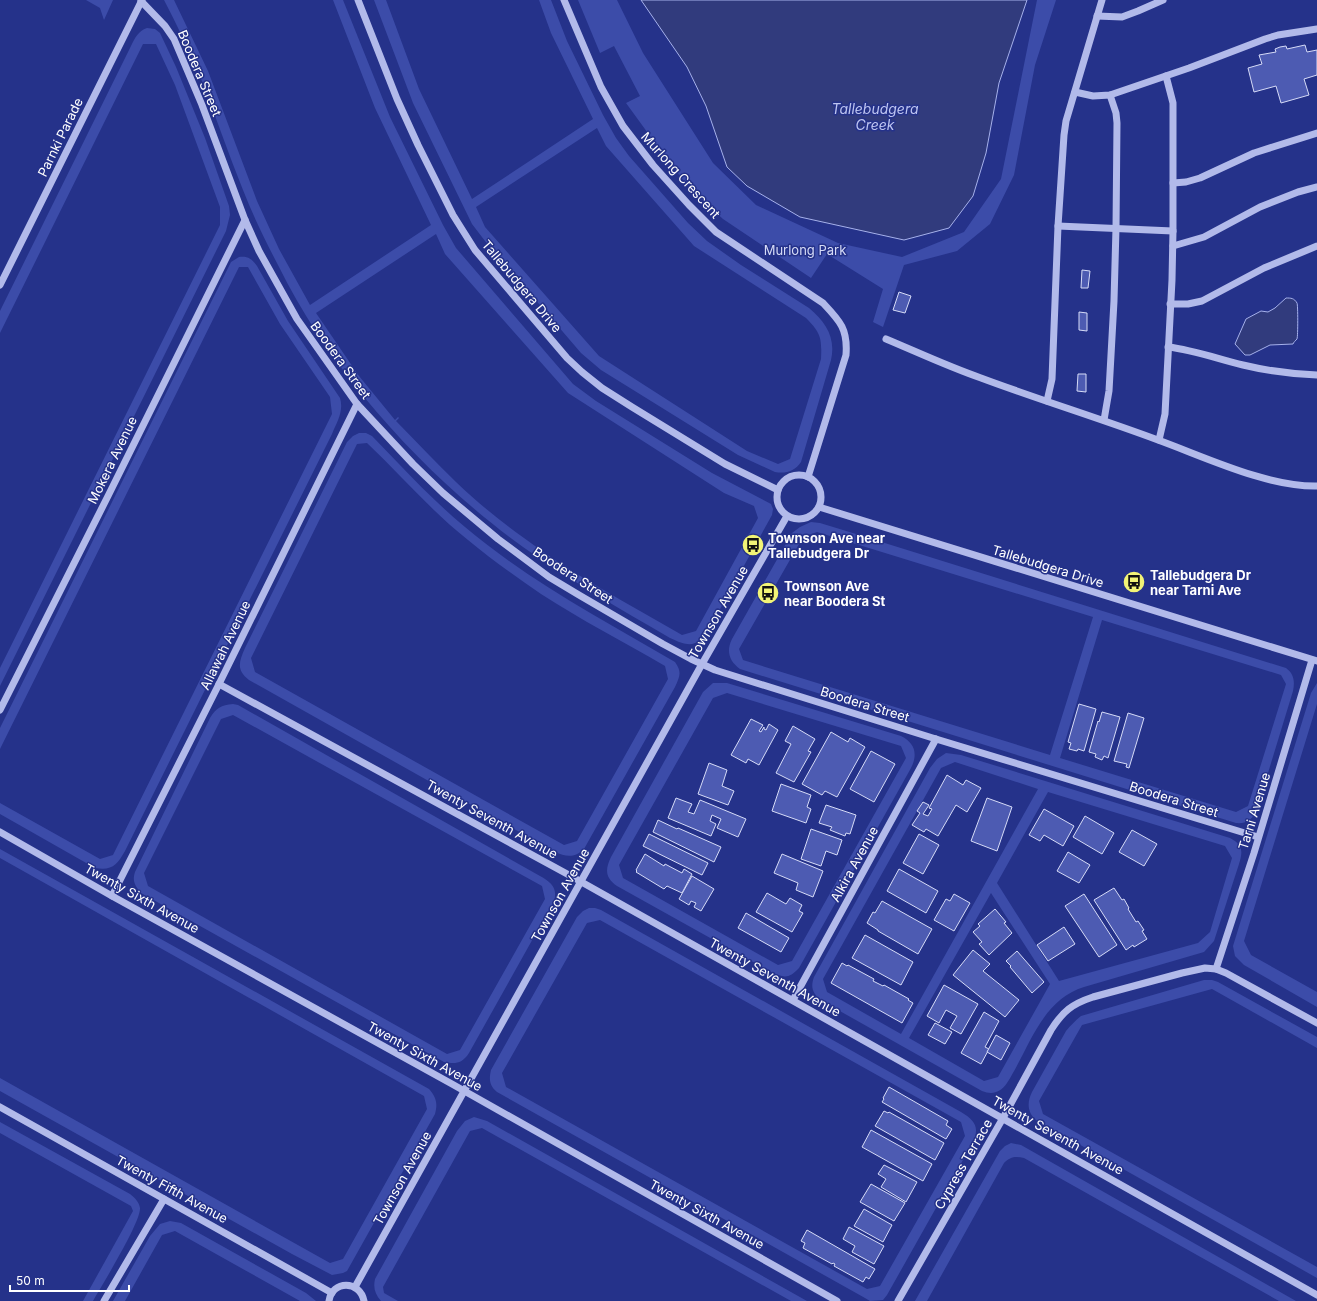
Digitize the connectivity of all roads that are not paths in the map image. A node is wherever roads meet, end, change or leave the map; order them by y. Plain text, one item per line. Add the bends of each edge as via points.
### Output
1 (358, 0) edge
2 (564, 0) edge
3 (1102, 0) edge
4 (1163, 0) edge
5 (141, 1) edge
6 (1097, 16) junction
7 (1317, 28) edge
8 (1166, 76) junction
9 (1075, 92) junction
10 (1110, 95) junction
11 (1317, 133) edge
12 (1173, 183) junction
13 (1317, 186) edge
14 (245, 220) junction
15 (1058, 226) junction
16 (1116, 228) junction
17 (1173, 230) junction
18 (1173, 246) junction
19 (1317, 246) edge
20 (0, 285) edge
21 (1170, 304) junction
22 (886, 339) dead end
23 (1168, 347) junction
24 (1317, 374) edge
25 (1047, 401) junction
26 (357, 404) junction
27 (1104, 420) junction
28 (1160, 440) junction
29 (808, 477) junction
30 (1317, 486) edge
31 (778, 490) junction
32 (819, 507) junction
33 (786, 516) junction
34 (1315, 661) edge
35 (702, 664) junction
36 (219, 684) junction
37 (0, 710) edge
38 (936, 739) junction
39 (0, 832) edge
40 (1258, 837) junction
41 (581, 882) junction
42 (112, 896) junction
43 (1216, 969) junction
44 (793, 1000) junction
45 (1317, 1023) edge
46 (465, 1091) junction
47 (0, 1106) edge
48 (1003, 1118) junction
49 (164, 1199) junction
50 (355, 1287) junction
51 (332, 1293) junction
52 (1317, 1295) edge
53 (104, 1301) edge
54 (330, 1301) edge
55 (364, 1301) edge
56 (837, 1301) edge
57 (898, 1301) edge

1 - 31 street, Tallebudgera Drive via 397,99 453,215 475,250 567,358 602,388 632,407 725,464
2 - 29 street, Murlong Crescent via 601,87 623,126 653,165 716,232 823,303 843,328 847,341 846,355
3 - 6 street
4 - 6 street via 1122,17
5 - 14 street, Boodera Street via 174,39
5 - 20 street, Parnki Parade
6 - 9 street
7 - 8 street via 1271,37
8 - 10 street
8 - 12 street via 1174,103
9 - 10 street via 1093,96
9 - 15 street via 1064,135
10 - 16 street via 1117,123
11 - 12 street via 1254,153 1200,178
12 - 17 street
13 - 18 street via 1260,207 1192,241
14 - 26 street, Boodera Street via 259,251 297,319
14 - 37 street, Mokera Avenue
15 - 16 street
15 - 25 street via 1052,379
16 - 17 street
16 - 27 street via 1109,391
17 - 18 street
18 - 21 street
19 - 21 street via 1264,268 1202,301
21 - 23 street
22 - 25 street via 980,378
23 - 24 street via 1190,350 1264,370 1287,374
23 - 28 street via 1165,414
25 - 27 street
26 - 35 street, Boodera Street via 443,493 498,539 578,595
26 - 36 street, Allawah Avenue
27 - 28 street
28 - 30 street via 1220,464 1271,480
29 - 31 street via 801,475 787,479
29 - 32 street via 818,486 821,500
31 - 33 street via 778,504
32 - 33 street via 815,513 801,519
32 - 34 street, Tallebudgera Drive
33 - 35 street, Townson Avenue
34 - 40 street, Tarni Avenue
35 - 38 street, Boodera Street
35 - 41 street, Townson Avenue
36 - 41 street, Twenty Seventh Avenue
36 - 42 street, Allawah Avenue
38 - 40 street, Boodera Street
38 - 44 street, Alkira Avenue
39 - 42 street, Twenty Sixth Avenue
40 - 43 street, Tarni Avenue
41 - 44 street, Twenty Seventh Avenue
41 - 46 street, Townson Avenue
42 - 46 street, Twenty Sixth Avenue
43 - 45 street
43 - 48 street, Cypress Terrace via 1205,968 1143,983 1085,1000 1067,1009 1051,1030
44 - 48 street, Twenty Seventh Avenue
46 - 50 street, Townson Avenue
46 - 56 street, Twenty Sixth Avenue
47 - 49 street, Twenty Fifth Avenue
48 - 52 street, Twenty Seventh Avenue
48 - 57 street, Cypress Terrace
49 - 51 street, Twenty Fifth Avenue
49 - 53 street
50 - 51 street via 345,1285
50 - 55 street via 362,1294
51 - 54 street

